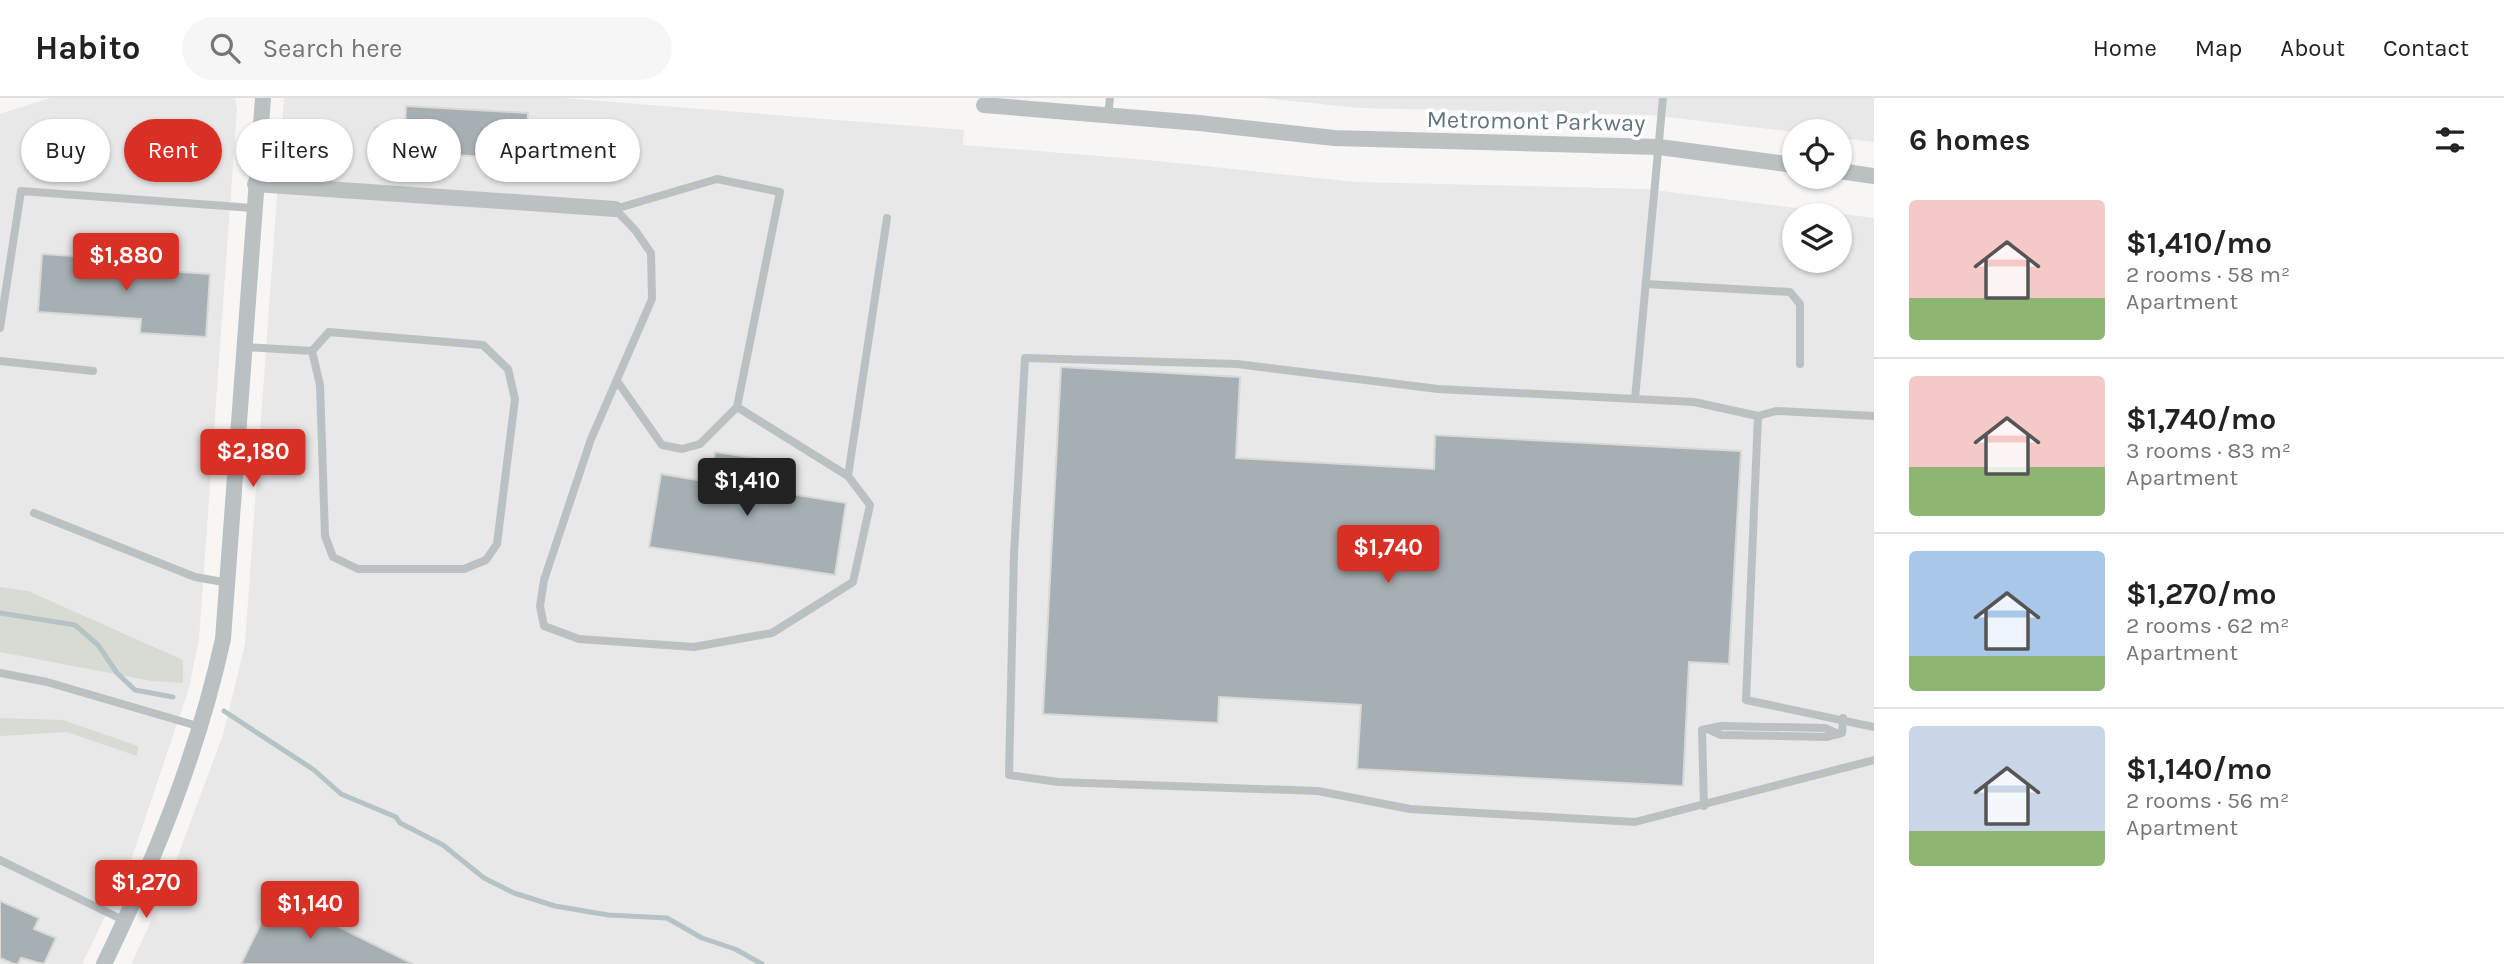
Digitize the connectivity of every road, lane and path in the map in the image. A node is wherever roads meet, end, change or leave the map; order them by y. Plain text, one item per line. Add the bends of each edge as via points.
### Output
1 (263, 98) edge
2 (1110, 98) edge
3 (1663, 98) edge
4 (984, 105) dead end
5 (1108, 115) junction
6 (1659, 147) junction
7 (1782, 163) edge
8 (1852, 173) edge
9 (1874, 176) edge
10 (255, 184) junction
11 (253, 208) junction
12 (615, 209) junction
13 (887, 218) dead end
14 (1646, 284) junction
15 (0, 328) edge
16 (244, 347) junction
17 (312, 351) junction
18 (0, 361) edge
19 (1800, 364) dead end
20 (93, 371) dead end
21 (617, 381) junction
22 (1635, 399) junction
23 (737, 407) junction
24 (1758, 416) junction
25 (1874, 416) edge
26 (848, 476) junction
27 (34, 513) dead end
28 (229, 583) junction
29 (0, 673) edge
30 (1843, 718) junction
31 (201, 727) junction
32 (1874, 727) edge
33 (1874, 760) edge
34 (1704, 806) junction
35 (0, 860) edge
36 (125, 920) junction
37 (104, 964) edge

1 - 10 street
2 - 5 lane
3 - 6 lane
4 - 5 street, Metromont Parkway
5 - 6 street, Metromont Parkway via 1334,138
6 - 7 street, Metromont Parkway
6 - 14 lane
8 - 9 street
10 - 11 street
10 - 12 street
11 - 15 lane via 21,191
11 - 16 street
12 - 21 lane via 651,253 652,299
12 - 23 lane via 717,179 780,192
13 - 26 lane
14 - 19 lane via 1790,292 1800,304
14 - 22 lane
16 - 17 lane
16 - 28 street
17 - 17 lane via 329,331 483,345 508,369 515,399 497,544 486,560 464,569 358,569 333,556 325,536 320,385
18 - 20 lane
21 - 23 lane via 662,445 682,449 700,444
21 - 26 lane via 544,580 544,626 579,639 694,648 772,633 853,582 870,505
22 - 24 lane via 1694,401
22 - 34 lane via 1438,389 1237,364 1025,358 1009,775 1058,782 1318,791 1410,809 1635,822
23 - 26 lane
24 - 25 lane via 1776,411
24 - 30 lane via 1746,699
27 - 28 lane via 195,578
28 - 31 street via 223,639
29 - 31 lane via 47,682
30 - 32 lane
30 - 34 lane via 1842,733 1826,737 1702,730
31 - 36 street via 153,860
33 - 34 lane
35 - 36 lane
36 - 37 street

